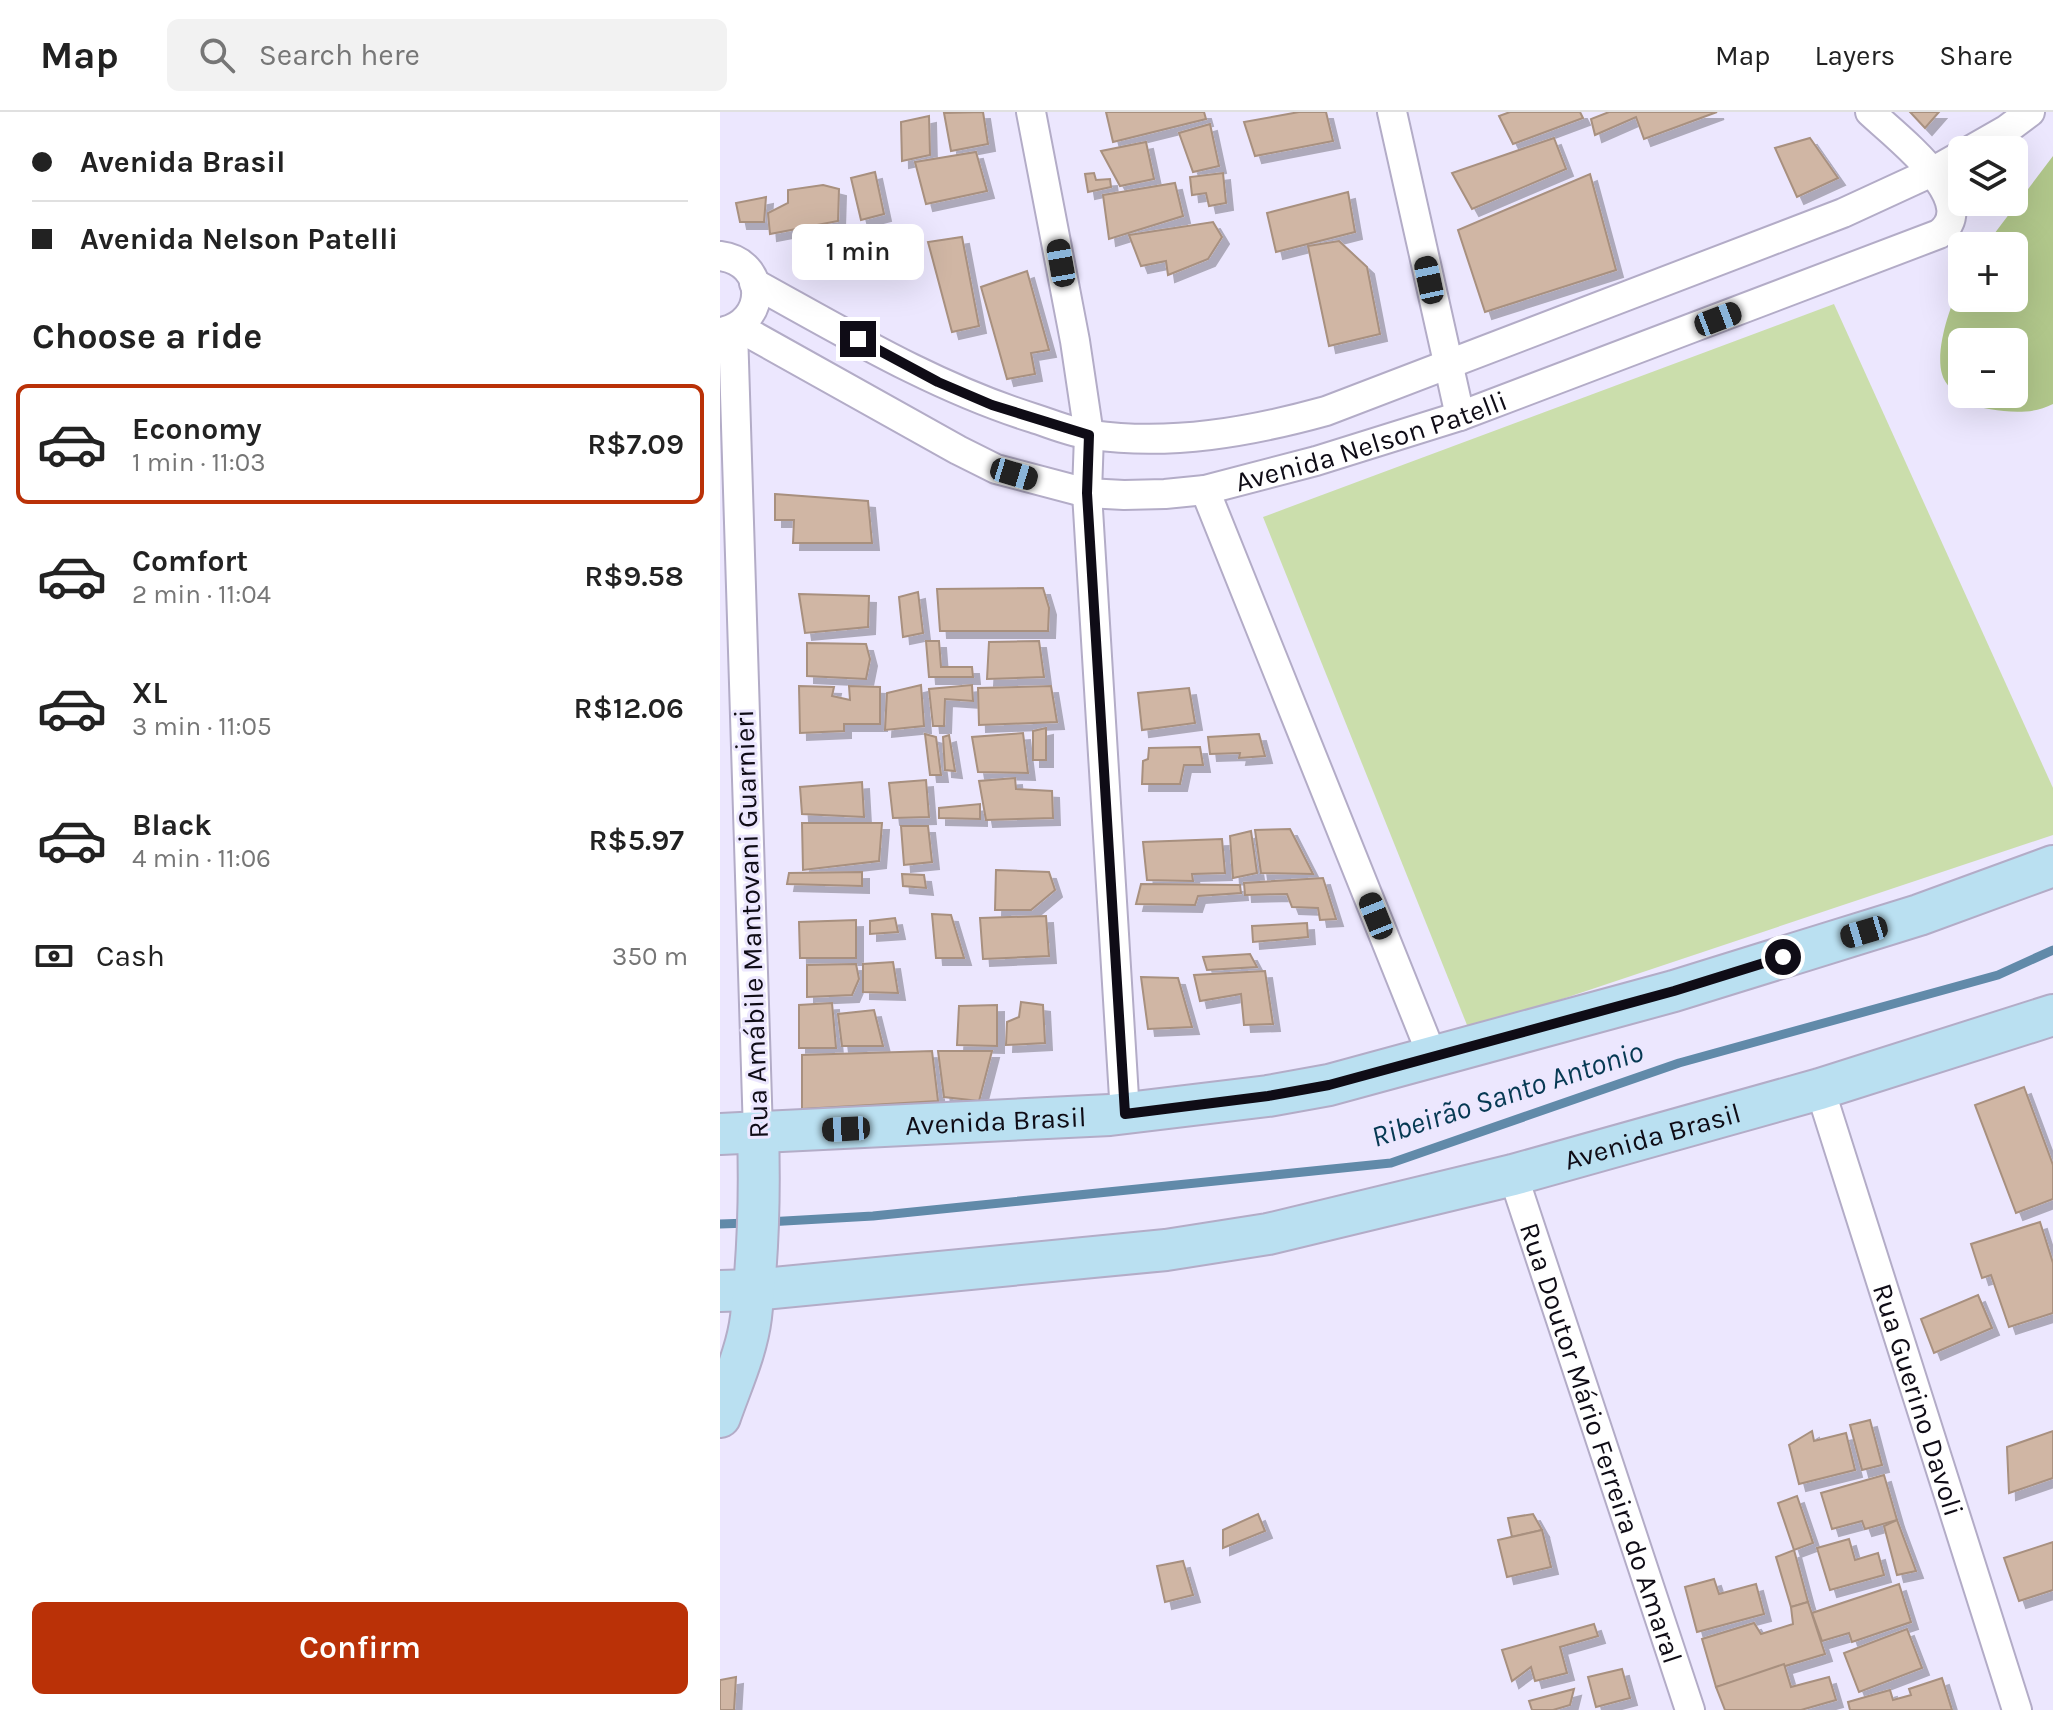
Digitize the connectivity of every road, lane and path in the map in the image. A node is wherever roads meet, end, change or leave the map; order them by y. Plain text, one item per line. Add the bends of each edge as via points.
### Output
1 (1031, 112) edge
2 (1392, 112) edge
3 (1870, 112) edge
4 (2030, 112) edge
5 (1996, 136) edge
6 (1948, 163) edge
7 (1932, 172) junction
8 (720, 256) edge
9 (754, 283) junction
10 (730, 330) edge
11 (1448, 364) junction
12 (1460, 416) junction
13 (1089, 435) junction
14 (1205, 490) junction
15 (1087, 493) junction
16 (731, 657) edge
17 (2053, 866) edge
18 (2053, 1015) edge
19 (1433, 1058) junction
20 (1820, 1089) junction
21 (1125, 1114) junction
22 (745, 1138) edge
23 (1513, 1175) junction
24 (742, 1278) edge
25 (720, 1417) edge
26 (1690, 1710) edge
27 (2017, 1710) edge

1 - 13 street
2 - 11 street
3 - 7 street
4 - 5 street
6 - 7 street, Avenida Nelson Patelli
7 - 11 street, Avenida Nelson Patelli via 1765,244
7 - 12 street, Avenida Nelson Patelli via 1953,208 1949,227 1939,234
8 - 9 street, Avenida Nelson Patelli via 743,265
9 - 10 street via 755,303 746,321
9 - 13 street, Avenida Nelson Patelli via 938,382
10 - 15 street, Avenida Nelson Patelli via 996,469
10 - 16 street, Rua Amábile Mantovani Guarnieri
11 - 12 street
11 - 13 street, Avenida Nelson Patelli via 1272,426 1201,437
12 - 14 street, Avenida Nelson Patelli
13 - 15 street
14 - 15 street, Avenida Nelson Patelli
14 - 19 street
15 - 21 street
16 - 22 street, Rua Amábile Mantovani Guarnieri
17 - 19 main road, Avenida Brasil via 1919,915 1674,991
18 - 20 main road, Avenida Brasil
19 - 21 main road, Avenida Brasil via 1329,1085
20 - 23 main road, Avenida Brasil
20 - 27 street, Rua Guerino Davoli
21 - 22 main road, Avenida Brasil
22 - 24 main road, Rua Amábile Mantovani Guarnieri
23 - 24 main road, Avenida Brasil via 1268,1234 1166,1250
23 - 26 street, Rua Doutor Mário Ferreira do Amaral
24 - 25 main road, Rua Amábile Mantovani Guarnieri via 751,1318

